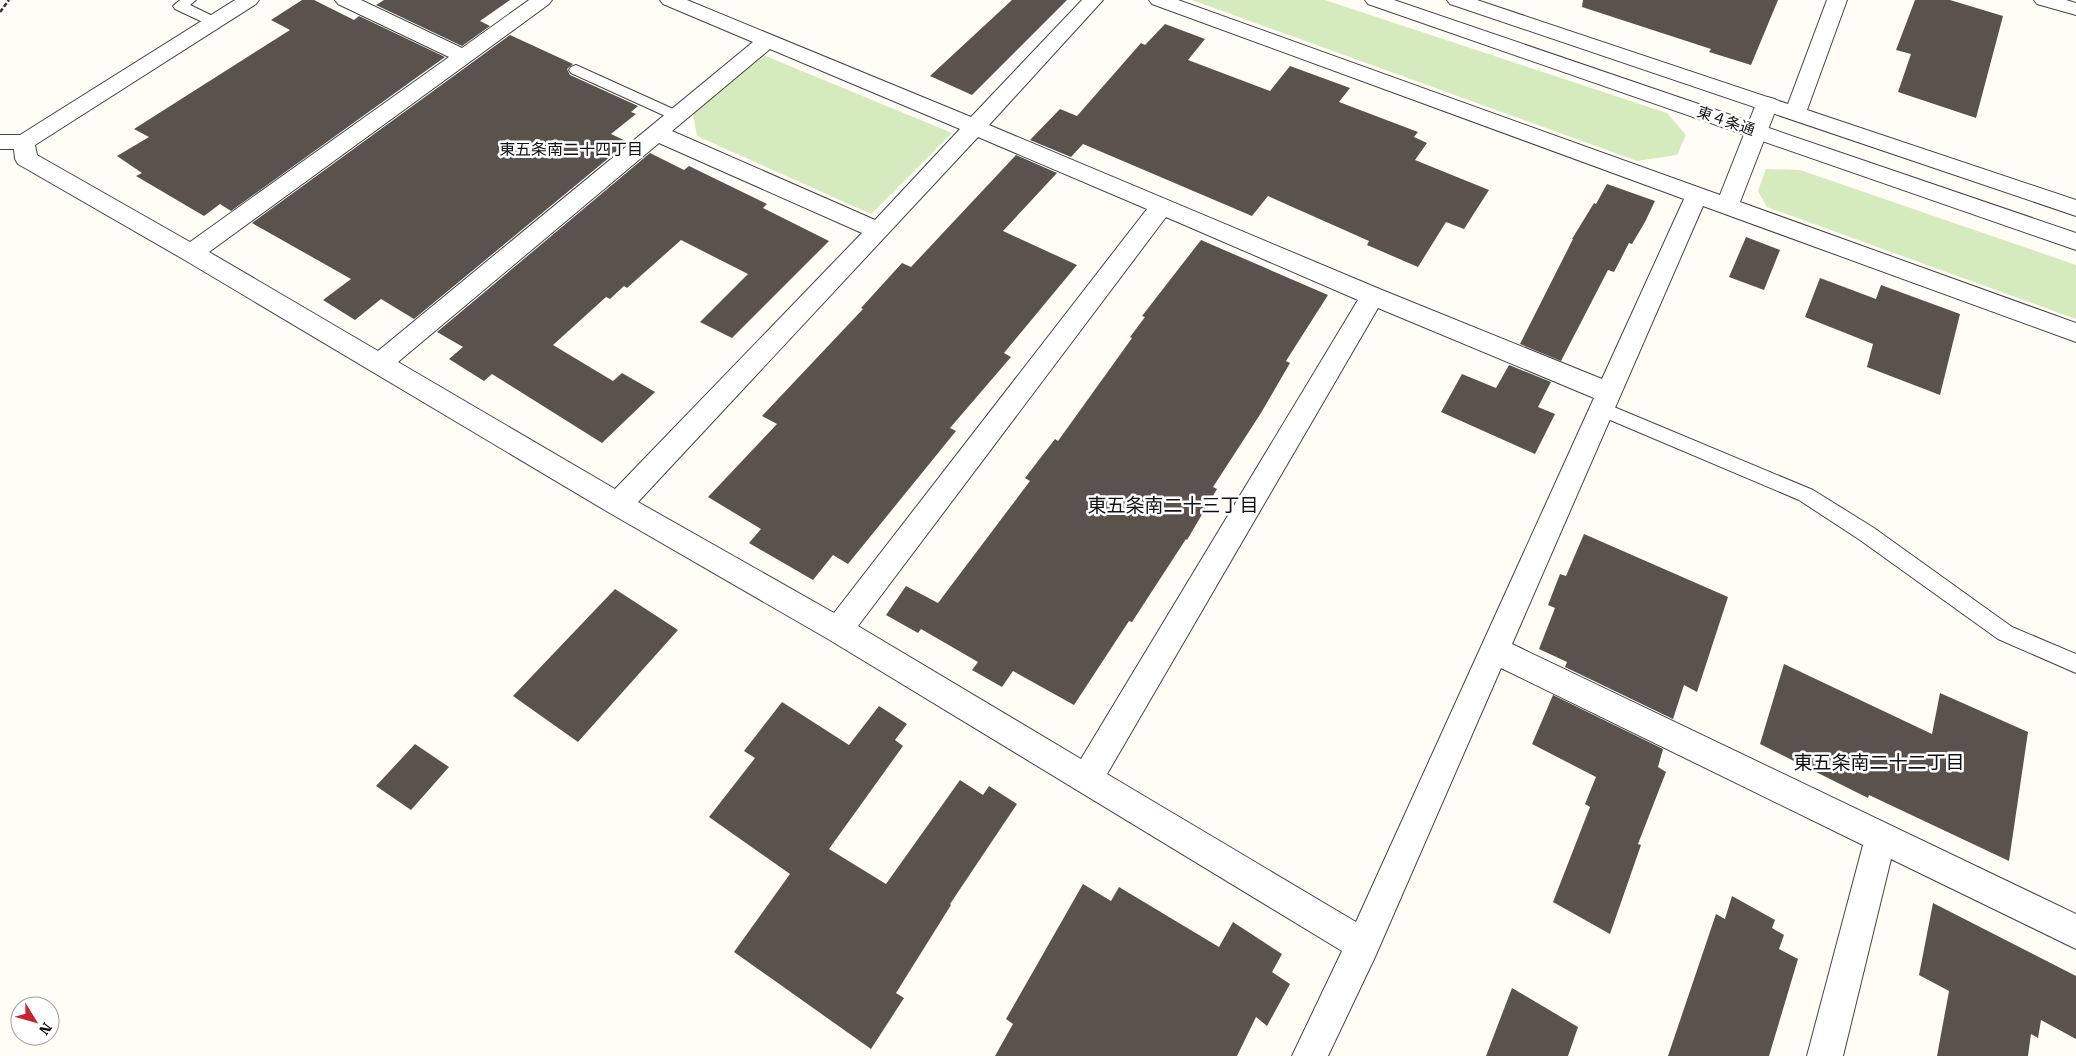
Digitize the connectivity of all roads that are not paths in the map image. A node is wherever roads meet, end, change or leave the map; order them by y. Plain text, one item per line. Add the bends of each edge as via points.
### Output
1 (189, 0) edge
2 (249, 0) edge
3 (345, 0) edge
4 (542, 0) edge
5 (670, 0) edge
6 (1093, 0) edge
7 (1159, 0) edge
8 (1375, 0) edge
9 (1457, 0) edge
10 (1837, 0) edge
11 (2044, 0) edge
12 (2076, 9) edge
13 (214, 22) junction
14 (767, 41) junction
15 (463, 56) junction
16 (576, 70) dead end
17 (1767, 104) junction
18 (1795, 112) junction
19 (676, 116) junction
20 (975, 127) junction
21 (1757, 132) junction
22 (656, 133) junction
23 (12, 142) edge
24 (1697, 195) junction
25 (1161, 207) junction
26 (1727, 207) junction
27 (2076, 208) edge
28 (878, 232) junction
29 (2076, 242) edge
30 (191, 253) junction
31 (1373, 296) junction
32 (2076, 333) edge
33 (380, 362) junction
34 (1606, 401) junction
35 (618, 504) junction
36 (838, 630) junction
37 (1493, 649) junction
38 (2076, 664) edge
39 (1086, 780) junction
40 (1881, 836) junction
41 (2076, 932) edge
42 (1362, 945) junction
43 (1310, 1056) edge
44 (1825, 1056) edge

1 - 13 lane via 180,6
2 - 13 street
3 - 15 street
4 - 15 street
5 - 14 street
6 - 20 street
7 - 24 street
8 - 21 street, 東４条通
9 - 17 street, 東４条通
10 - 18 street
11 - 12 street
13 - 23 street
14 - 19 street
14 - 20 street
15 - 30 street
16 - 19 lane
17 - 18 street, 東４条通
17 - 21 street
18 - 27 street, 東４条通
19 - 22 street
20 - 25 street
20 - 28 street
21 - 26 street
21 - 29 street, 東４条通
22 - 28 street
22 - 33 street
23 - 30 street via 26,159
24 - 26 street
24 - 34 street
25 - 31 street
25 - 36 street
26 - 32 street
28 - 35 street
30 - 33 street
31 - 34 street
31 - 39 street
33 - 35 street
34 - 37 street
34 - 38 lane via 1806,495 1867,534 2004,633
35 - 36 street
36 - 39 street
37 - 40 street
37 - 42 street
39 - 42 street
40 - 41 street
40 - 44 street
42 - 43 street

